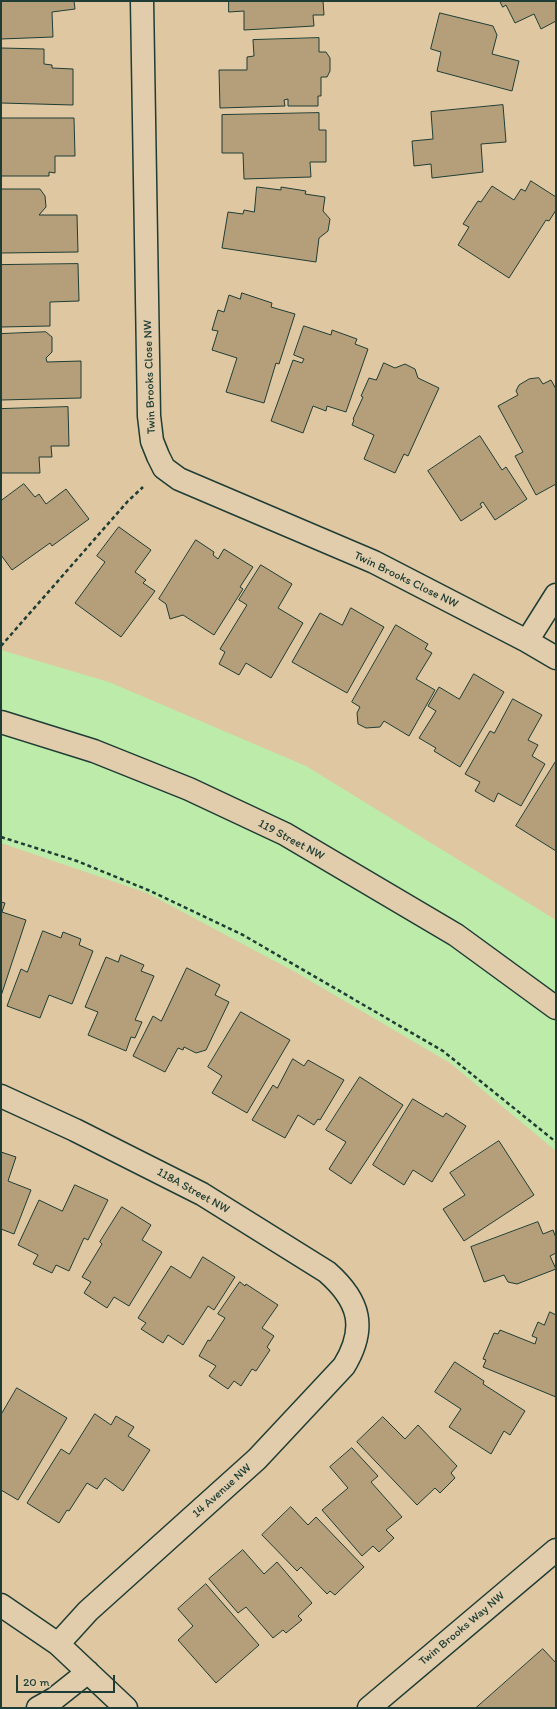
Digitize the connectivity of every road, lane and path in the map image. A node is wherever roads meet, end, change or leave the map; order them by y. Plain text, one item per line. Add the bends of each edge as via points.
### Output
1 (142, 1) edge
2 (164, 468) junction
3 (556, 595) edge
4 (527, 641) junction
5 (1, 646) edge
6 (556, 658) edge
7 (1, 722) edge
8 (1, 837) edge
9 (556, 1008) edge
10 (1, 1096) edge
11 (556, 1142) edge
12 (358, 1319) joint
13 (556, 1550) edge
14 (4, 1612) edge
15 (58, 1644) junction
16 (88, 1672) junction
17 (38, 1708) edge
18 (126, 1708) edge
19 (368, 1708) edge

1 - 2 street, Twin Brooks Close NW via 149,416 152,442
2 - 4 street, Twin Brooks Close NW via 179,479 374,562
2 - 5 path via 128,501
3 - 4 street
4 - 6 street, Twin Brooks Close NW
7 - 9 street, 119 Street NW via 101,754 189,789 285,834 456,935
8 - 11 path via 77,861 148,890 243,935 443,1051
10 - 12 street, 118A Street NW via 76,1130 208,1198 327,1272 351,1298
12 - 15 street, 14 Avenue NW via 353,1351 344,1366 257,1459 88,1611
13 - 19 street, Twin Brooks Way NW
14 - 15 street
15 - 16 street
16 - 17 street via 54,1699
16 - 18 street

